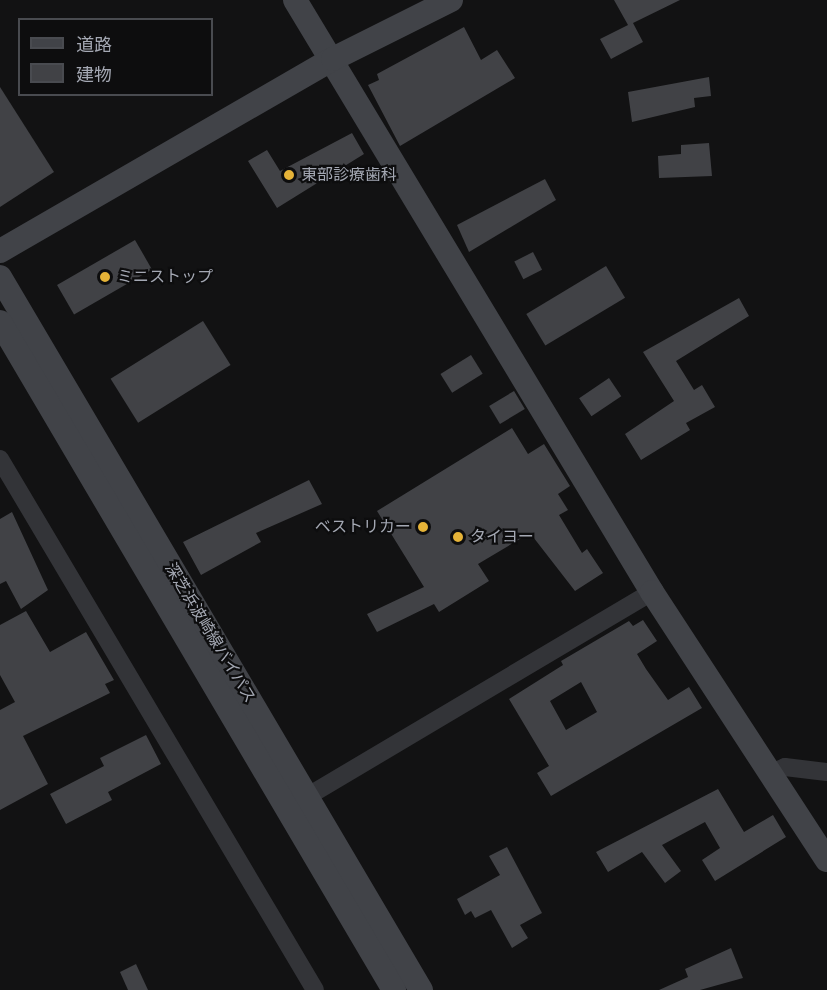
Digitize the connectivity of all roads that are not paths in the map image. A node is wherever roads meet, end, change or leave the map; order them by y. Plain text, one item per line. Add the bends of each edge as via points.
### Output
1 (295, 0) edge
2 (451, 0) edge
3 (333, 59) junction
4 (0, 251) edge
5 (0, 277) edge
6 (0, 322) edge
7 (0, 459) edge
8 (652, 592) junction
9 (772, 772) junction
10 (827, 772) edge
11 (297, 802) junction
12 (827, 860) edge
13 (315, 990) edge
14 (394, 990) edge
15 (421, 990) edge

1 - 3 main road
2 - 3 main road
3 - 4 main road
3 - 8 main road
5 - 11 main road, 深芝浜波崎線バイパス
6 - 11 main road, 深芝浜波崎線バイパス
7 - 13 street
8 - 9 main road
8 - 11 street
9 - 10 street via 785,767
9 - 12 main road
11 - 14 main road, 深芝浜波崎線バイパス
11 - 15 main road, 深芝浜波崎線バイパス

